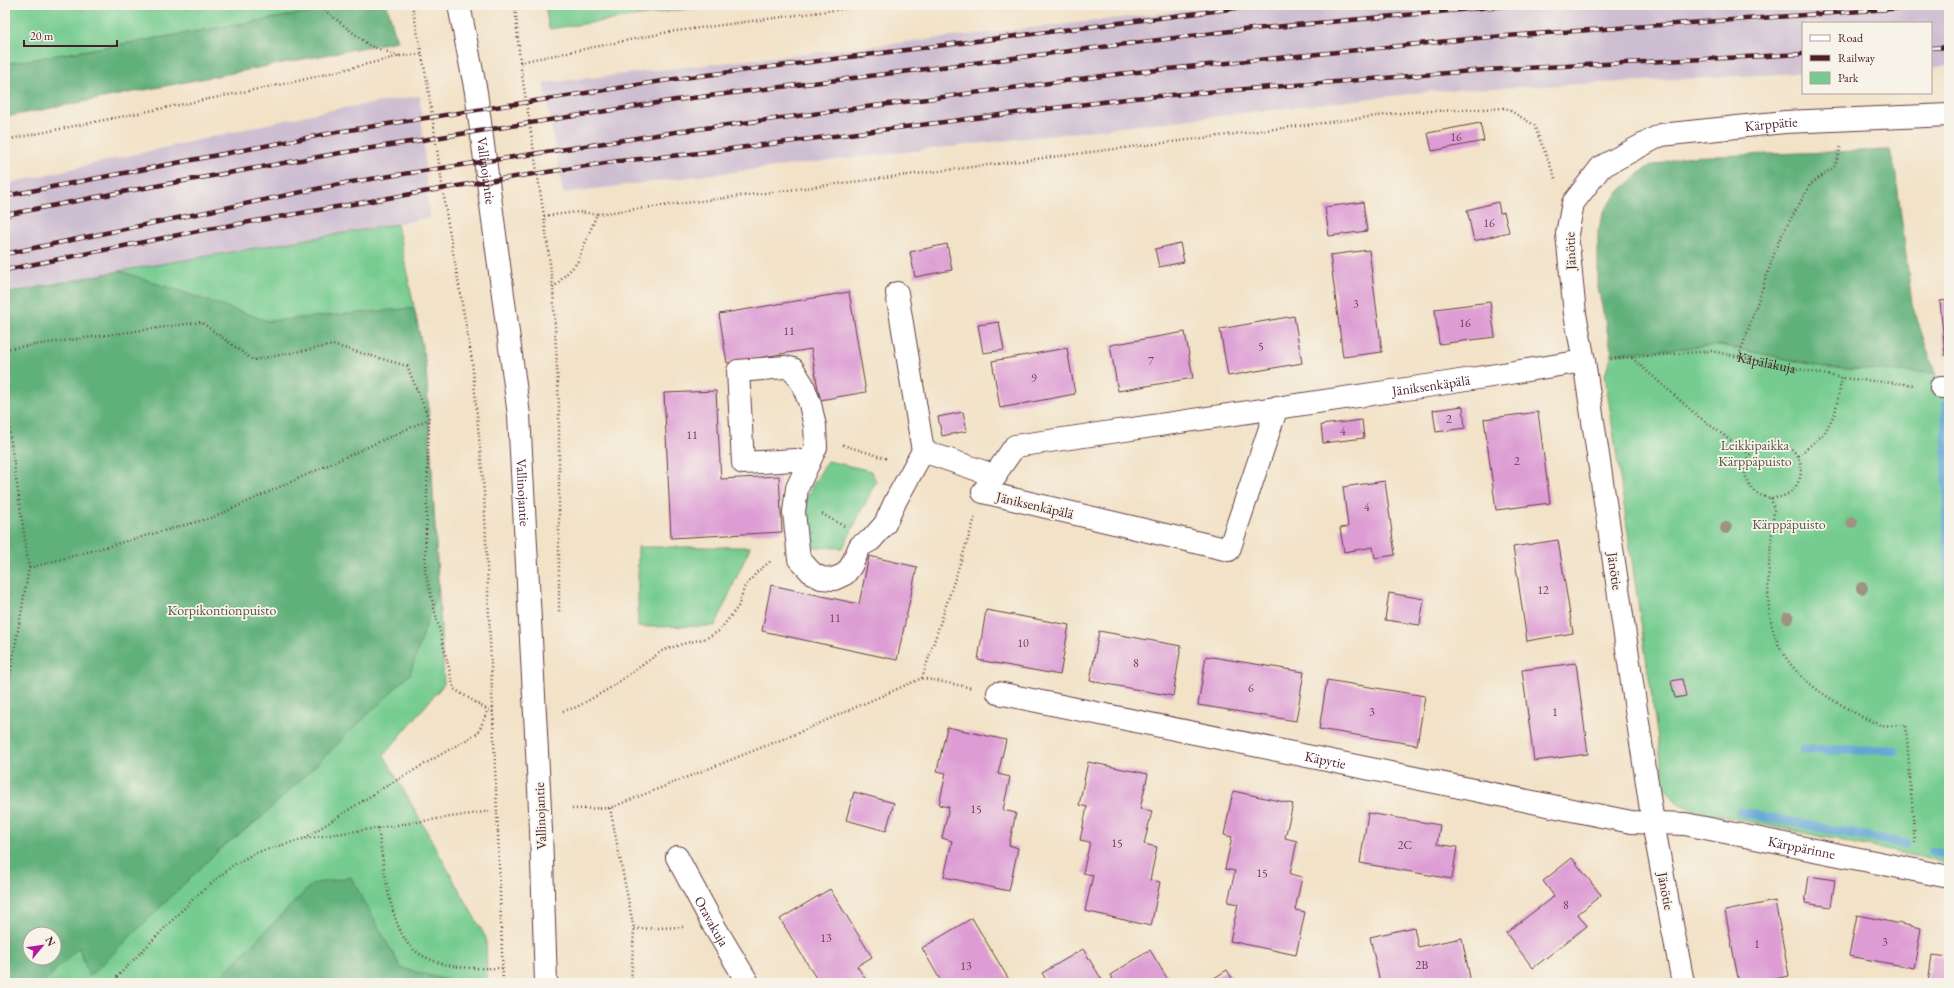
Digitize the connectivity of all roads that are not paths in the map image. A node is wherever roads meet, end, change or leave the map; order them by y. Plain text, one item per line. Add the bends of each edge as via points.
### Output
1 (459, 5) edge
2 (1949, 115) edge
3 (1601, 167) joint
4 (897, 293) dead end
5 (1584, 361) junction
6 (1277, 407) junction
7 (919, 459) junction
8 (809, 463) junction
9 (996, 476) junction
10 (998, 692) road end
11 (1653, 824) junction
12 (676, 857) dead end
13 (1949, 877) edge
14 (546, 983) edge
15 (748, 983) edge
16 (1683, 983) edge

1 - 14 street, Vallinojantie, bridge via 476,92 519,415 541,831
2 - 3 street, Kärppätie via 1785,122 1661,135
3 - 5 street, Jänötie via 1573,203 1567,234 1575,314
4 - 7 street
5 - 6 street, Jäniksenkäpälä
5 - 11 street, Jänötie
6 - 9 street, Jäniksenkäpälä via 1015,446
6 - 9 street, Jäniksenkäpälä via 1229,550 983,492
7 - 8 street via 885,524 871,540 860,546 845,574 834,579 821,578 812,573 799,559 795,500 797,488
7 - 9 street
8 - 8 street via 816,447 816,437 810,404 803,384 793,369 773,367 738,371 743,462 795,460
10 - 11 street, Käpytie via 1631,822
11 - 13 street, Kärppärinne via 1685,824
11 - 16 street, Jänötie
12 - 15 street, Oravakuja

